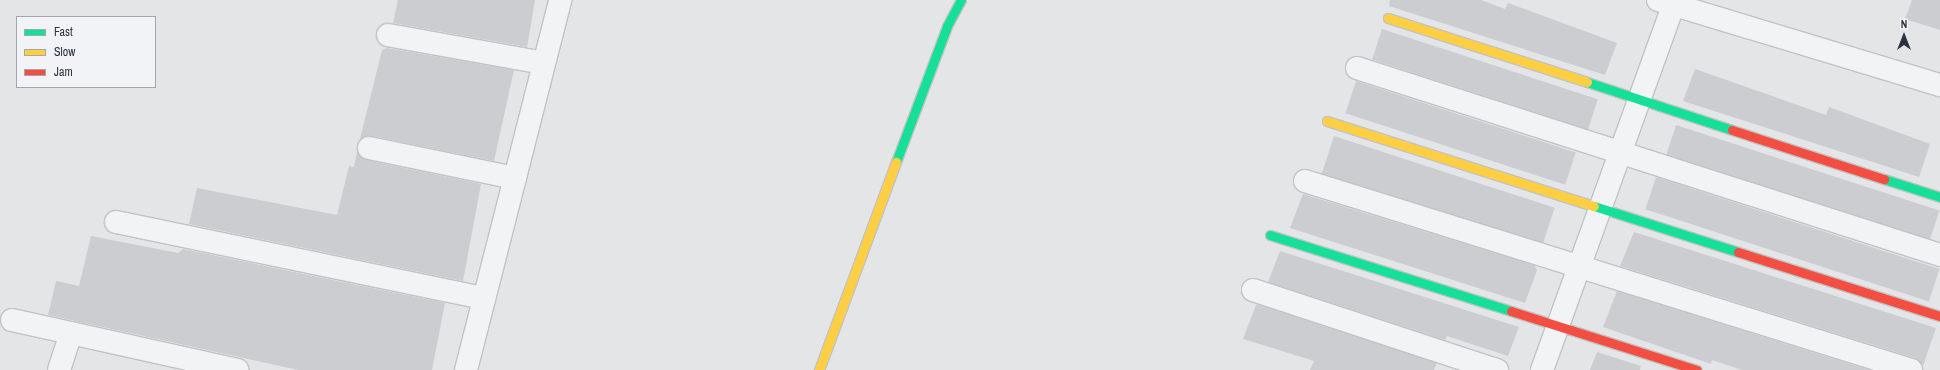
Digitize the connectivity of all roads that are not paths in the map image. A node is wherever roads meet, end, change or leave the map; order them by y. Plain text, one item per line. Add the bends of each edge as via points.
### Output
1 (560, 0) edge
2 (961, 0) edge
3 (1668, 2) edge
4 (1388, 18) dead end
5 (388, 35) dead end
6 (544, 63) junction
7 (1358, 68) dead end
8 (1940, 85) edge
9 (1639, 100) junction
10 (1327, 121) dead end
11 (369, 148) dead end
12 (1620, 152) junction
13 (515, 178) junction
14 (1306, 181) dead end
15 (1940, 197) edge
16 (1600, 208) junction
17 (116, 222) dead end
18 (1270, 235) dead end
19 (1940, 255) edge
20 (1580, 264) junction
21 (1252, 290) dead end
22 (484, 298) junction
23 (1940, 316) edge
24 (12, 320) dead end
25 (1559, 323) junction
26 (71, 333) junction
27 (190, 365) edge
28 (59, 370) edge
29 (238, 370) edge
30 (466, 370) edge
31 (819, 370) edge
32 (1497, 370) edge
33 (1542, 370) edge
34 (1697, 370) edge
35 (1911, 370) edge

1 - 6 street
2 - 31 street via 947,26
3 - 8 street
3 - 9 street
4 - 9 street
5 - 6 street
6 - 13 street
7 - 12 street
9 - 12 street
9 - 15 street
10 - 16 street
11 - 13 street
12 - 16 street
12 - 19 street
13 - 22 street
14 - 20 street
16 - 20 street
16 - 23 street
17 - 22 street
18 - 25 street
20 - 25 street
20 - 35 street
21 - 32 street
22 - 30 street
24 - 26 street
25 - 33 street
25 - 34 street
26 - 27 street
26 - 28 street
27 - 29 street

